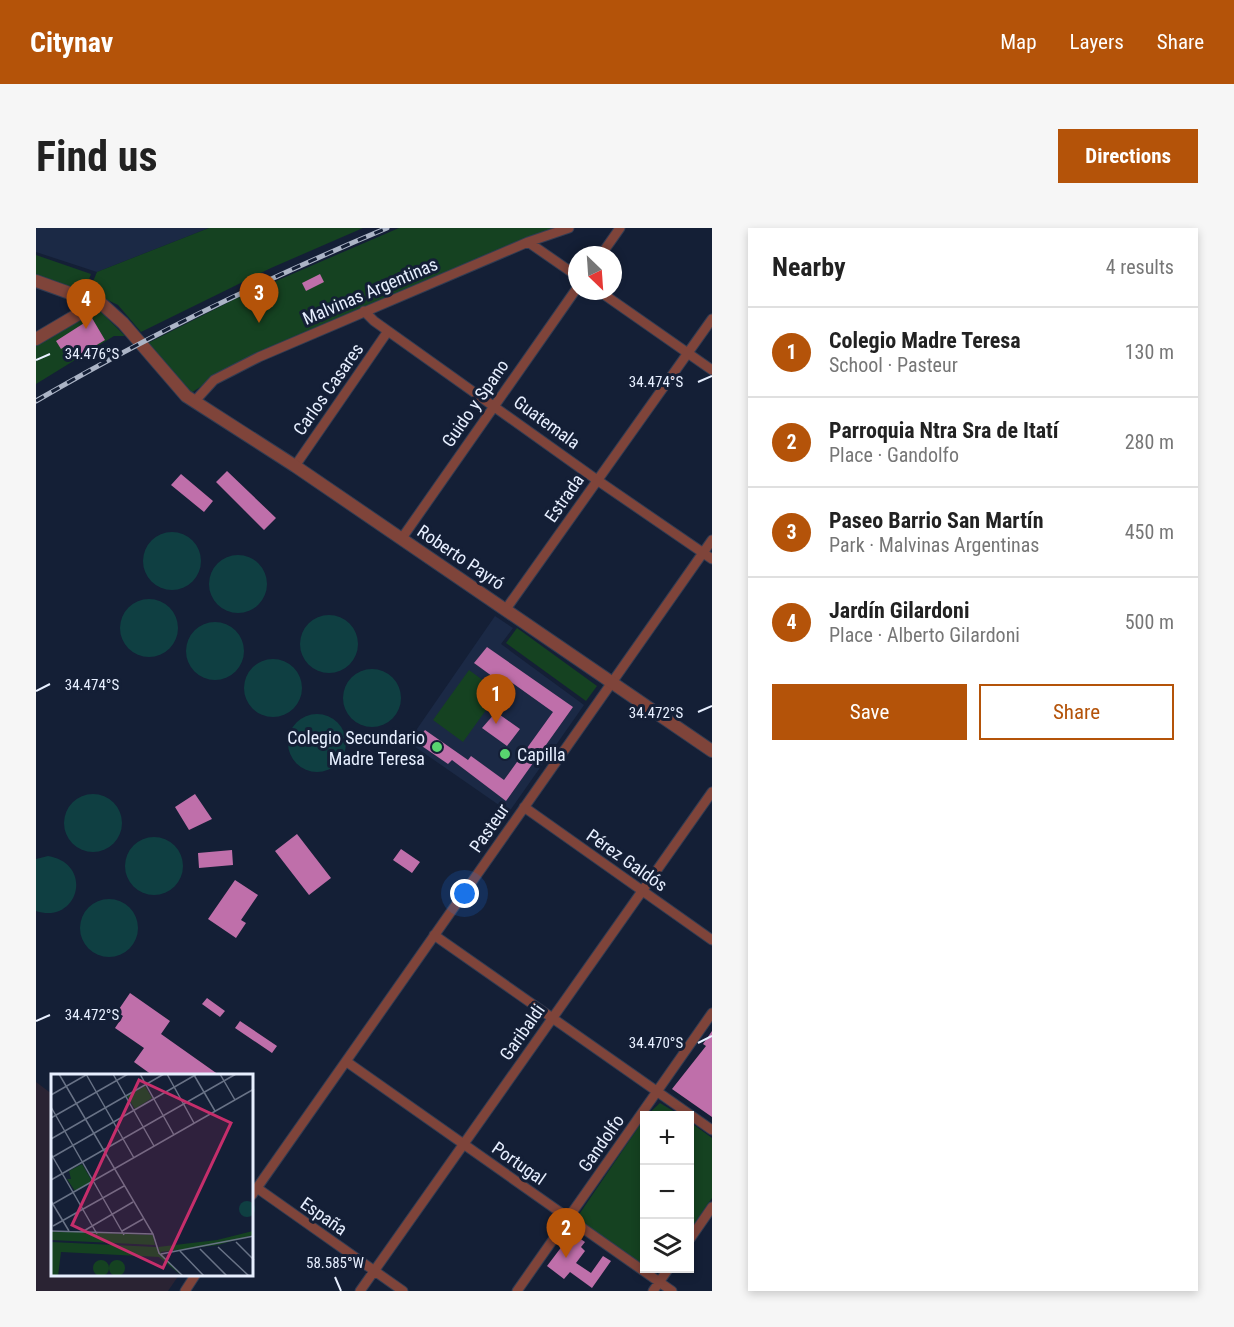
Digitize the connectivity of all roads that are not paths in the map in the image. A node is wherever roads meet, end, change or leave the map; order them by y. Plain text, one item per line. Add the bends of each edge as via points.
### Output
1 (569, 228) edge
2 (620, 228) edge
3 (528, 242) junction
4 (607, 246) edge
5 (568, 270) edge
6 (36, 281) edge
7 (568, 300) edge
8 (612, 300) edge
9 (91, 301) junction
10 (364, 311) junction
11 (712, 319) edge
12 (388, 331) junction
13 (36, 339) edge
14 (688, 353) junction
15 (712, 370) edge
16 (190, 399) junction
17 (493, 406) junction
18 (295, 466) junction
19 (597, 480) junction
20 (402, 538) junction
21 (712, 540) edge
22 (703, 552) junction
23 (712, 558) edge
24 (506, 609) junction
25 (612, 681) junction
26 (712, 751) edge
27 (712, 792) edge
28 (524, 807) junction
29 (642, 891) junction
30 (434, 935) junction
31 (712, 940) edge
32 (712, 1013) edge
33 (552, 1018) junction
34 (347, 1062) junction
35 (657, 1092) junction
36 (712, 1130) edge
37 (463, 1144) junction
38 (254, 1191) edge
39 (712, 1207) edge
40 (569, 1218) junction
41 (694, 1233) edge
42 (374, 1271) junction
43 (666, 1273) edge
44 (195, 1276) edge
45 (659, 1282) junction
46 (185, 1291) edge
47 (360, 1291) edge
48 (402, 1291) edge
49 (517, 1291) edge
50 (653, 1291) edge
51 (672, 1291) edge

1 - 3 street, Malvinas Argentinas
2 - 4 street
3 - 5 street
3 - 10 street, Malvinas Argentinas
6 - 9 street
7 - 17 street, Guido y Spano
8 - 14 street
9 - 13 street via 82,312
9 - 16 street, Roberto Payró via 115,315
10 - 12 street, Guatemala
10 - 16 street, Malvinas Argentinas via 234,369
11 - 14 street, Estrada
12 - 17 street, Guatemala
12 - 18 street, Carlos Casares
14 - 15 street
14 - 19 street, Estrada
16 - 18 street, Roberto Payró
17 - 19 street, Guatemala
17 - 20 street, Guido y Spano
18 - 20 street, Roberto Payró
19 - 22 street, Guatemala
19 - 24 street, Estrada
20 - 24 street, Roberto Payró
21 - 22 street, Pasteur
22 - 23 street, Guatemala
22 - 25 street, Pasteur
24 - 25 street, Roberto Payró
25 - 26 street, Roberto Payró
25 - 28 street, Pasteur
27 - 29 street, Garibaldi
28 - 29 street, Pérez Galdós
28 - 30 street, Pasteur
29 - 31 street, Pérez Galdós
29 - 33 street, Garibaldi
30 - 33 street
30 - 34 street, Pasteur
32 - 35 street, Gandolfo
33 - 35 street
33 - 37 street, Garibaldi
34 - 37 street, Portugal
34 - 38 street, Pasteur
35 - 36 street
35 - 40 street, Gandolfo
37 - 40 street, Portugal
37 - 42 street, Garibaldi
38 - 42 street, España
39 - 41 street
40 - 45 street, Portugal
40 - 49 street, Gandolfo
42 - 47 street, Garibaldi
42 - 48 street, España
43 - 45 street
44 - 46 street
45 - 50 street
45 - 51 street, Portugal

